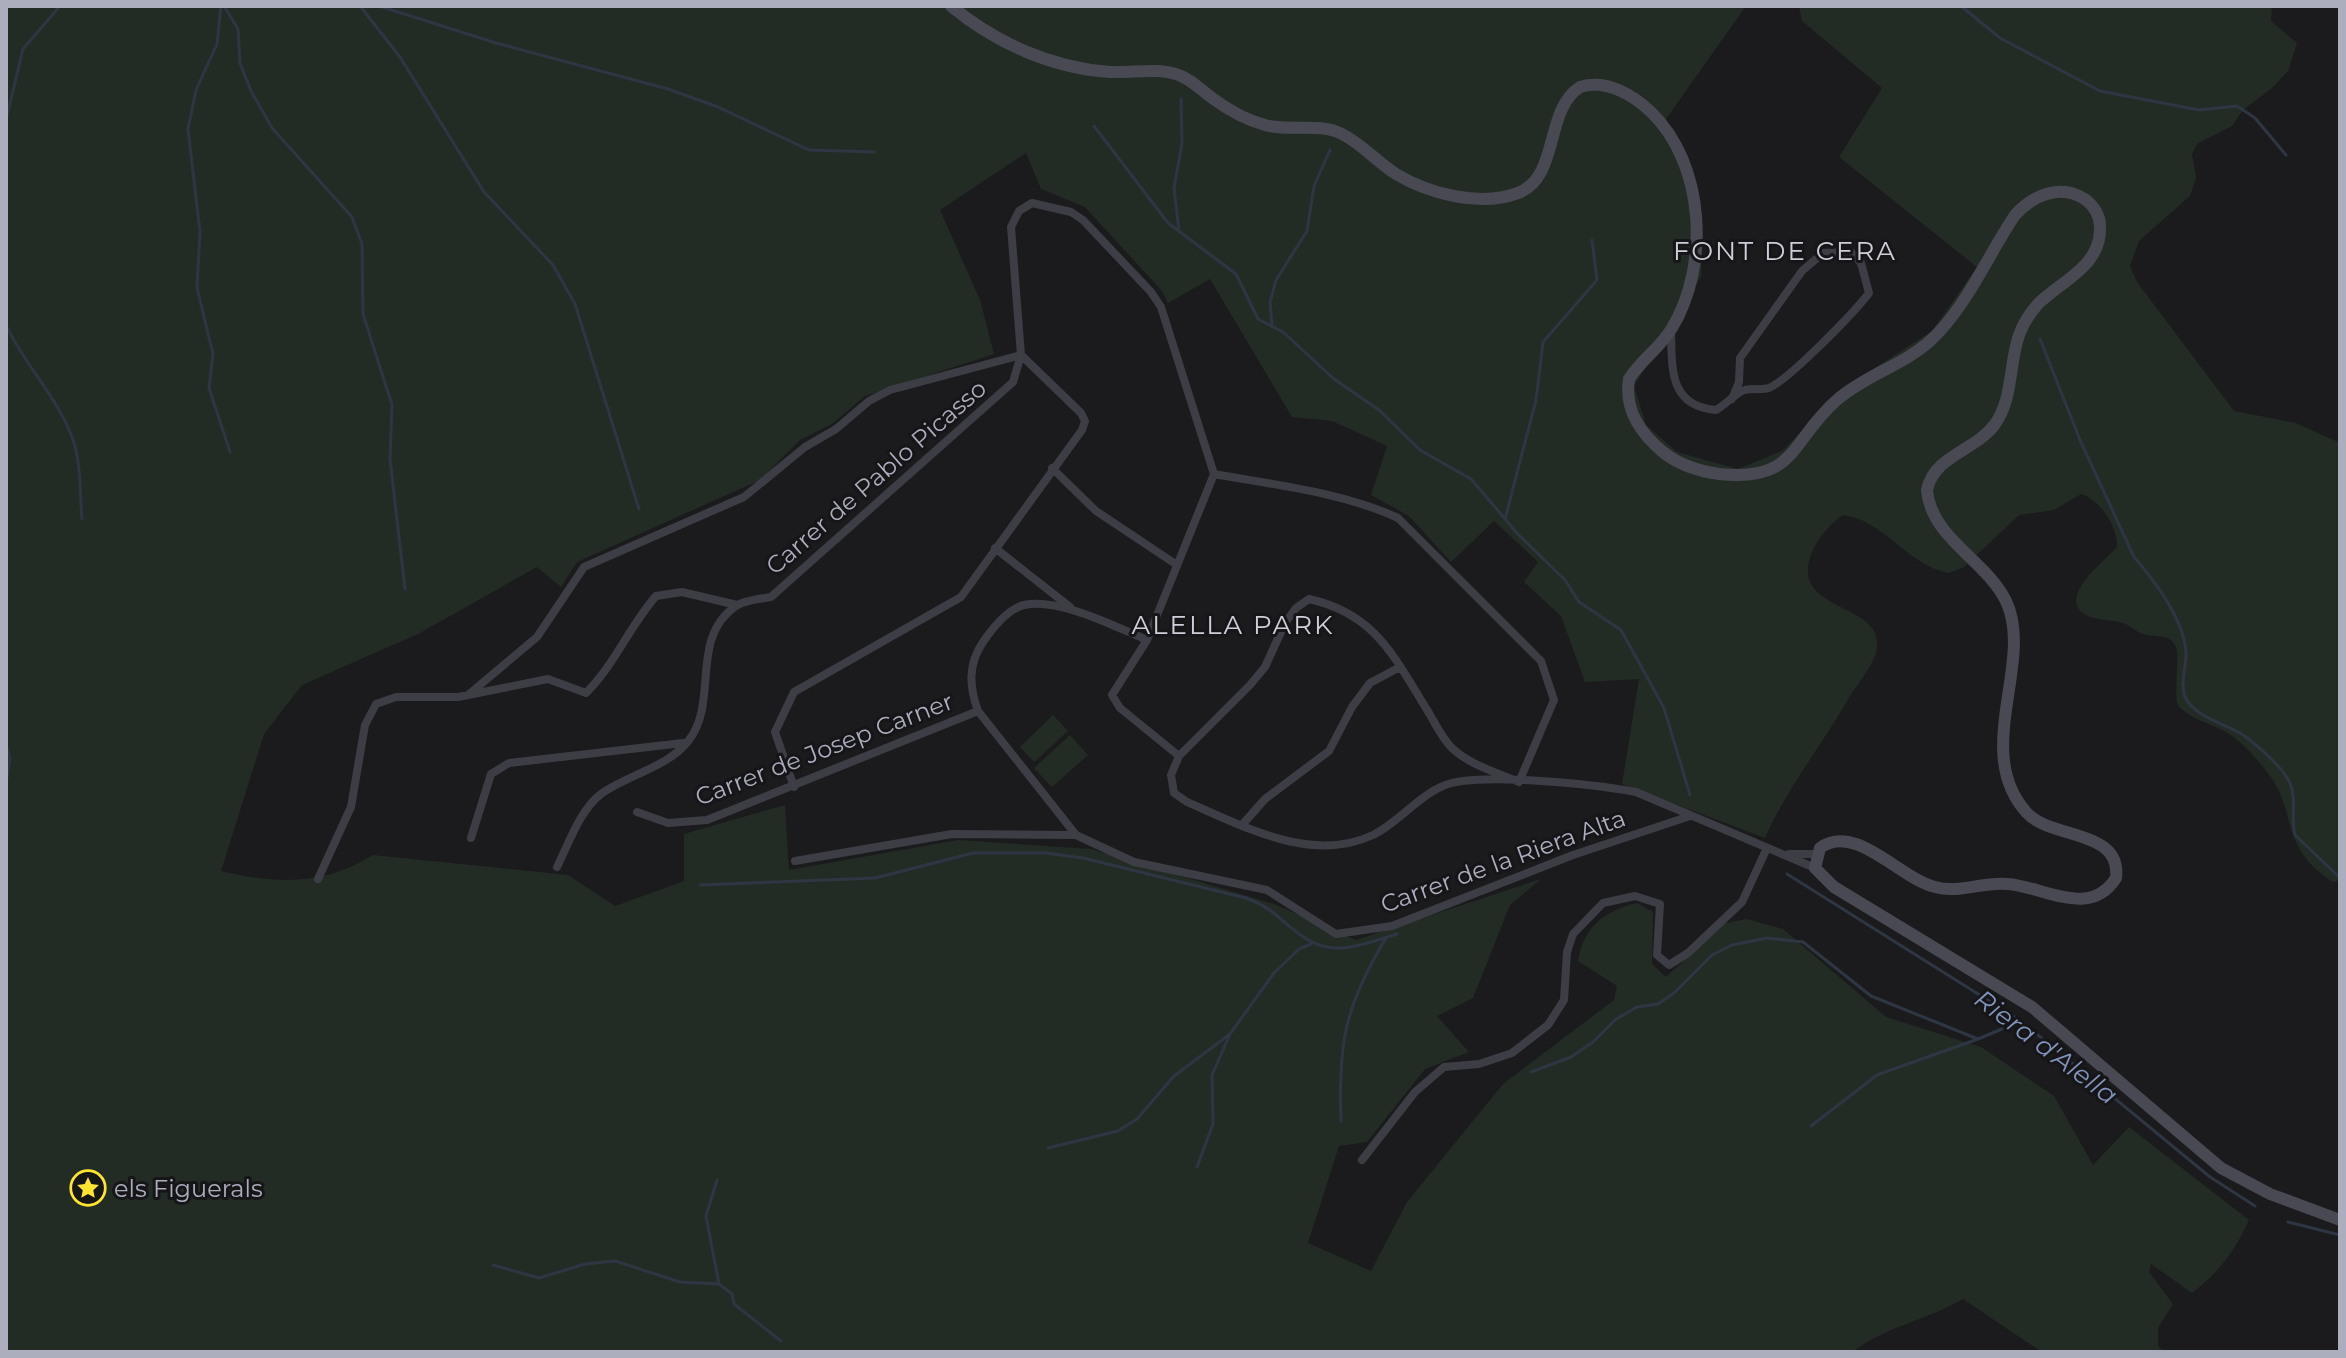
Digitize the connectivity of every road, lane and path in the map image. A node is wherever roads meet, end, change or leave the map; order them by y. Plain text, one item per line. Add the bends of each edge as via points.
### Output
1 (951, 6) edge
2 (1671, 330) junction
3 (1021, 355) junction
4 (1732, 399) junction
5 (1052, 468) junction
6 (1214, 474) junction
7 (995, 548) junction
8 (1177, 565) junction
9 (737, 605) junction
10 (1071, 608) junction
11 (1147, 640) junction
12 (1400, 667) junction
13 (468, 695) junction
14 (978, 711) junction
15 (688, 743) junction
16 (1179, 756) junction
17 (1519, 782) junction
18 (794, 787) junction
19 (637, 812) dead end
20 (1691, 816) junction
21 (1242, 825) junction
22 (1076, 835) junction
23 (471, 838) dead end
24 (1767, 848) junction
25 (1816, 854) junction
26 (1782, 855) junction
27 (795, 861) dead end
28 (557, 867) dead end
29 (1815, 868) junction
30 (318, 879) dead end
31 (1362, 1160) dead end
32 (2340, 1220) edge

1 - 2 main road via 984,32 1048,60 1091,71 1176,74 1257,123 1340,133 1410,182 1468,197 1503,197 1525,189 1543,166 1561,108 1572,92 1589,84 1618,90 1644,105 1665,127 1680,154 1694,201 1696,253
2 - 4 street via 1672,360 1686,402 1716,410
2 - 25 main road via 1629,379 1635,422 1654,445 1687,466 1744,476 1764,473 1791,455 1847,391 1930,340 2015,215 2030,201 2051,192 2070,193 2091,205 2100,220 2099,242 2089,261 2038,304 2025,322 1995,425 1939,467 1927,490 1934,517 1995,583 2010,613 2013,638 2003,758 2012,792 2033,819 2108,849 2116,878 2086,899 2007,883 1939,889 1845,840 1827,843
3 - 5 street via 1085,421
3 - 6 street via 1011,227 1019,211 1032,203 1046,204 1083,220 1161,307
3 - 9 street, Carrer de Pablo Picasso via 1013,382 771,597
3 - 13 street via 890,390 805,447 744,497 584,567 537,637
4 - 4 street via 1740,358 1802,271 1823,253 1851,252 1867,277 1869,293 1862,302 1775,384
5 - 7 street
5 - 8 street via 1096,511
6 - 8 street
6 - 17 street via 1313,493 1398,518 1541,661 1554,700
7 - 10 street
7 - 18 street via 961,597 794,692 775,732
8 - 11 street
9 - 13 street via 682,592 656,596 608,670 586,693 548,679
9 - 15 street via 708,645 701,722
10 - 11 street
10 - 14 street via 1023,605 993,627 976,653 969,687
11 - 16 street via 1112,695 1120,708
12 - 16 street via 1384,641 1360,618 1309,599 1285,623 1265,667
12 - 17 street via 1452,749
12 - 21 street via 1370,683 1329,751 1274,792
13 - 30 street via 396,697 370,709 351,807
14 - 18 street, Carrer de Josep Carner
14 - 22 street, Carrer de la Riera Alta
15 - 23 street via 509,763 491,774
15 - 28 street via 601,794
16 - 21 street via 1171,775 1174,793
17 - 20 street via 1558,781 1636,792
17 - 21 street via 1461,781 1442,786 1374,835 1340,845 1276,839
18 - 19 street, Carrer de Josep Carner via 707,820 668,823
20 - 22 street, Carrer de la Riera Alta via 1573,855 1392,926 1336,934 1267,890 1134,862
20 - 24 street
22 - 27 street via 952,834
24 - 26 street
24 - 31 street via 1742,902 1669,965 1657,955 1660,904 1635,896 1603,903 1573,934 1564,1000 1548,1025 1512,1053 1479,1064 1444,1067 1415,1092
25 - 26 street
25 - 29 main road
26 - 29 street
29 - 32 main road via 1834,887 2032,1007 2221,1168 2270,1194

